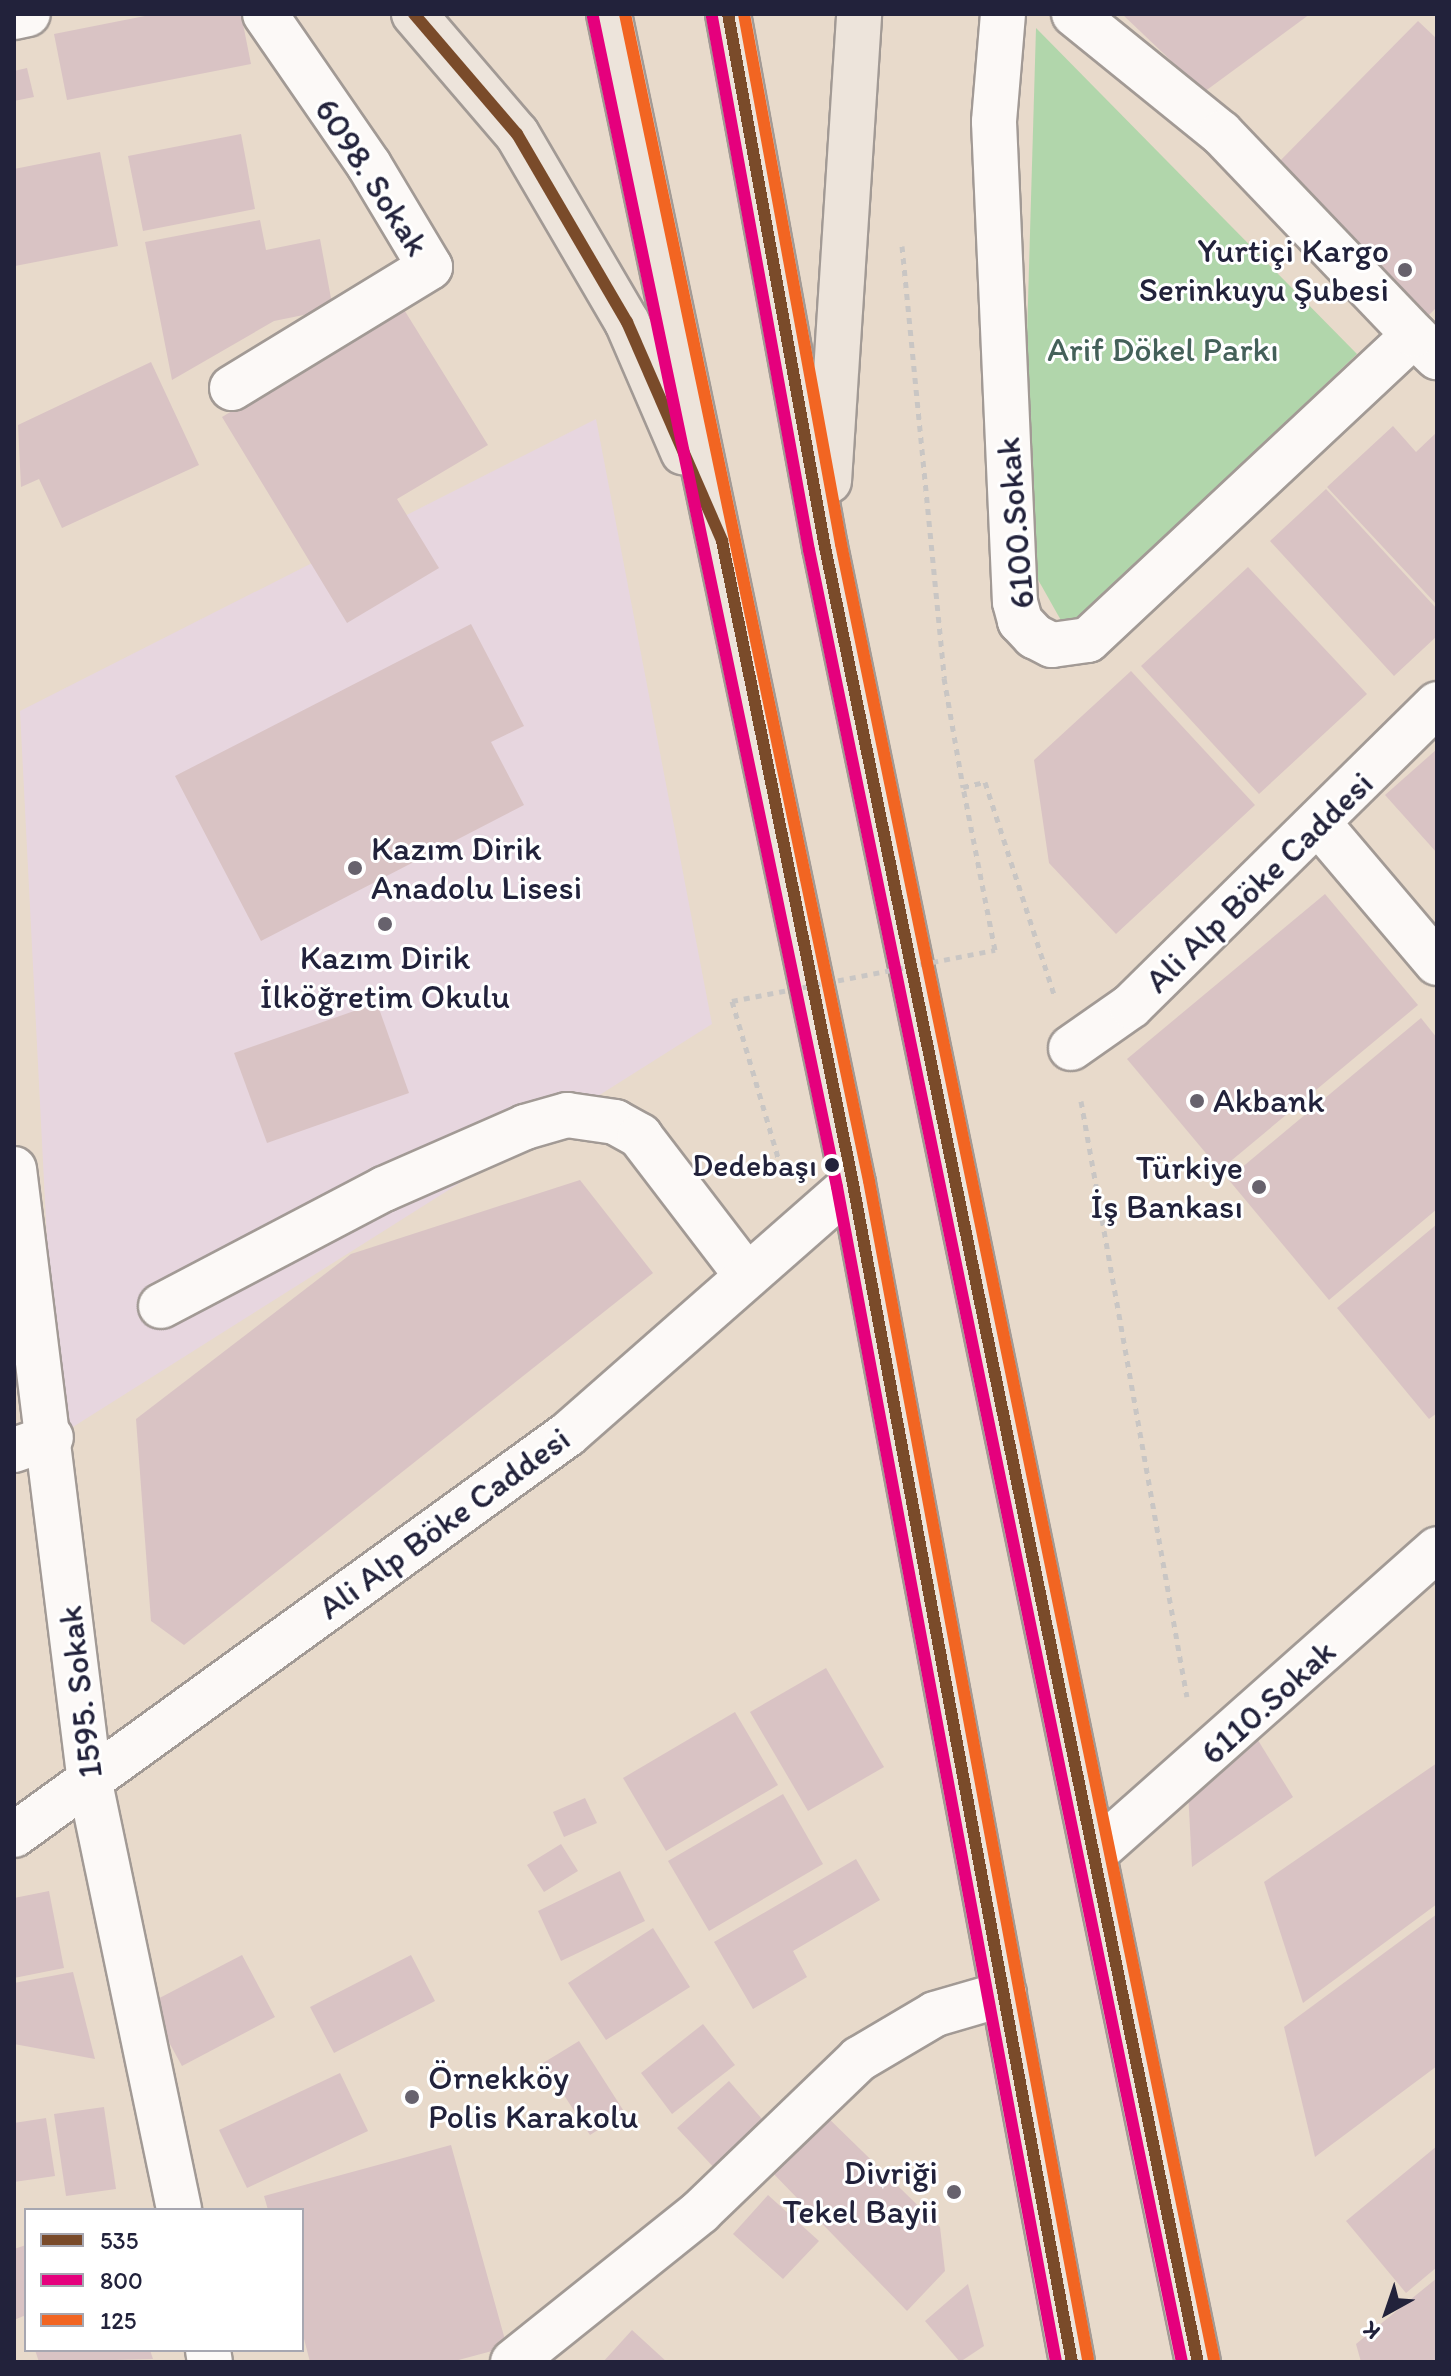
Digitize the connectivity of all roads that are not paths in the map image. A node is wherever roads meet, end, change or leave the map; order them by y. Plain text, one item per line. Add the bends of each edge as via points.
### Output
1 (28, 14) edge
2 (265, 14) edge
3 (414, 14) edge
4 (609, 14) edge
5 (728, 14) edge
6 (859, 14) edge
7 (1003, 14) edge
8 (1074, 14) edge
9 (14, 17) edge
10 (1426, 346) edge
11 (232, 388) dead end
12 (722, 541) junction
13 (825, 547) junction
14 (1437, 704) edge
15 (1320, 825) junction
16 (1437, 963) edge
17 (1071, 1048) road end
18 (14, 1169) edge
19 (853, 1184) junction
20 (747, 1276) junction
21 (161, 1306) dead end
22 (32, 1443) edge
23 (1434, 1559) edge
24 (90, 1783) junction
25 (14, 1835) edge
26 (1096, 1852) junction
27 (1004, 1994) junction
28 (179, 2208) edge
29 (513, 2362) edge
30 (1072, 2362) edge
31 (1198, 2362) edge

1 - 9 street
2 - 11 street, 6098. Sokak via 369,165 430,267
3 - 12 highway via 517,134 619,309
4 - 12 highway
5 - 13 highway
6 - 13 highway
7 - 10 street, 6100.Sokak via 994,122 1015,602 1020,621 1034,636 1052,645 1088,640
8 - 10 street via 1221,133
12 - 19 highway
13 - 26 highway
14 - 15 street, Ali Alp Böke Caddesi
15 - 16 street
15 - 17 street, Ali Alp Böke Caddesi via 1131,1006
18 - 22 street, 1595. Sokak
19 - 20 street, Ali Alp Böke Caddesi
19 - 27 highway
20 - 21 street via 640,1136 615,1122 567,1115 525,1127 384,1189
20 - 24 street, Ali Alp Böke Caddesi via 568,1434
22 - 24 street, 1595. Sokak
23 - 26 street, 6110.Sokak
24 - 25 street, Ali Alp Böke Caddesi
24 - 28 street, 1595. Sokak
26 - 31 highway
27 - 29 street via 935,2014 859,2059 700,2212
27 - 30 highway

